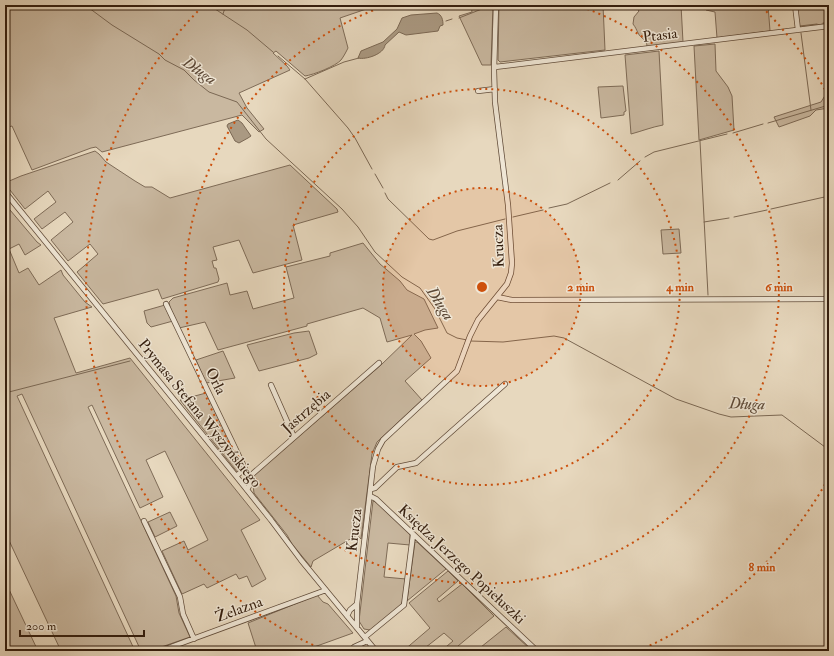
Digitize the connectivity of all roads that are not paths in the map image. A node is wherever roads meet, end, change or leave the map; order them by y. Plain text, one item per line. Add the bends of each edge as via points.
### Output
1 (496, 5) edge
2 (795, 5) edge
3 (829, 26) edge
4 (798, 30) junction
5 (495, 67) junction
6 (495, 89) junction
7 (478, 91) dead end
8 (5, 192) edge
9 (497, 296) junction
10 (829, 299) edge
11 (166, 304) dead end
12 (379, 363) dead end
13 (270, 384) dead end
14 (505, 384) dead end
15 (294, 437) junction
16 (245, 469) junction
17 (236, 476) junction
18 (249, 477) junction
19 (371, 489) junction
20 (248, 490) junction
21 (370, 496) junction
22 (144, 521) dead end
23 (413, 535) junction
24 (326, 590) junction
25 (357, 604) junction
26 (357, 611) junction
27 (347, 616) junction
28 (357, 628) junction
29 (194, 639) junction
30 (366, 639) junction
31 (160, 651) edge
32 (350, 651) edge
33 (376, 651) edge
34 (537, 651) edge

1 - 5 street, Krucza
2 - 4 street
3 - 4 street, Ptasia
4 - 5 street, Ptasia
5 - 6 street, Krucza
6 - 7 street
6 - 9 street, Krucza via 512,263 510,277
8 - 17 street, Prymasa Stefana Wyszyńskiego
9 - 10 street via 512,300
9 - 19 street, Krucza via 478,320 452,377 381,442 374,461
11 - 16 street, Orla
12 - 15 street, Jastrzębia
13 - 15 street
14 - 19 street via 416,463 397,466
15 - 18 street, Jastrzębia
16 - 17 street
16 - 18 street, Orla
17 - 20 street, Prymasa Stefana Wyszyńskiego
18 - 20 street
19 - 21 street, Krucza
20 - 24 street, Prymasa Stefana Wyszyńskiego
21 - 23 street, Księdza Jerzego Popiełuszki
21 - 25 street, Krucza
22 - 29 street via 180,597 183,614
23 - 30 street via 404,604
23 - 34 street, Księdza Jerzego Popiełuszki
24 - 27 street, Prymasa Stefana Wyszyńskiego
24 - 29 street, Żelazna
25 - 26 street, Krucza
25 - 27 street
26 - 27 street
26 - 28 street, Krucza
27 - 28 street, Prymasa Stefana Wyszyńskiego
28 - 30 street, Prymasa Stefana Wyszyńskiego
29 - 31 street, Żelazna
30 - 32 street
30 - 33 street, Prymasa Stefana Wyszyńskiego

